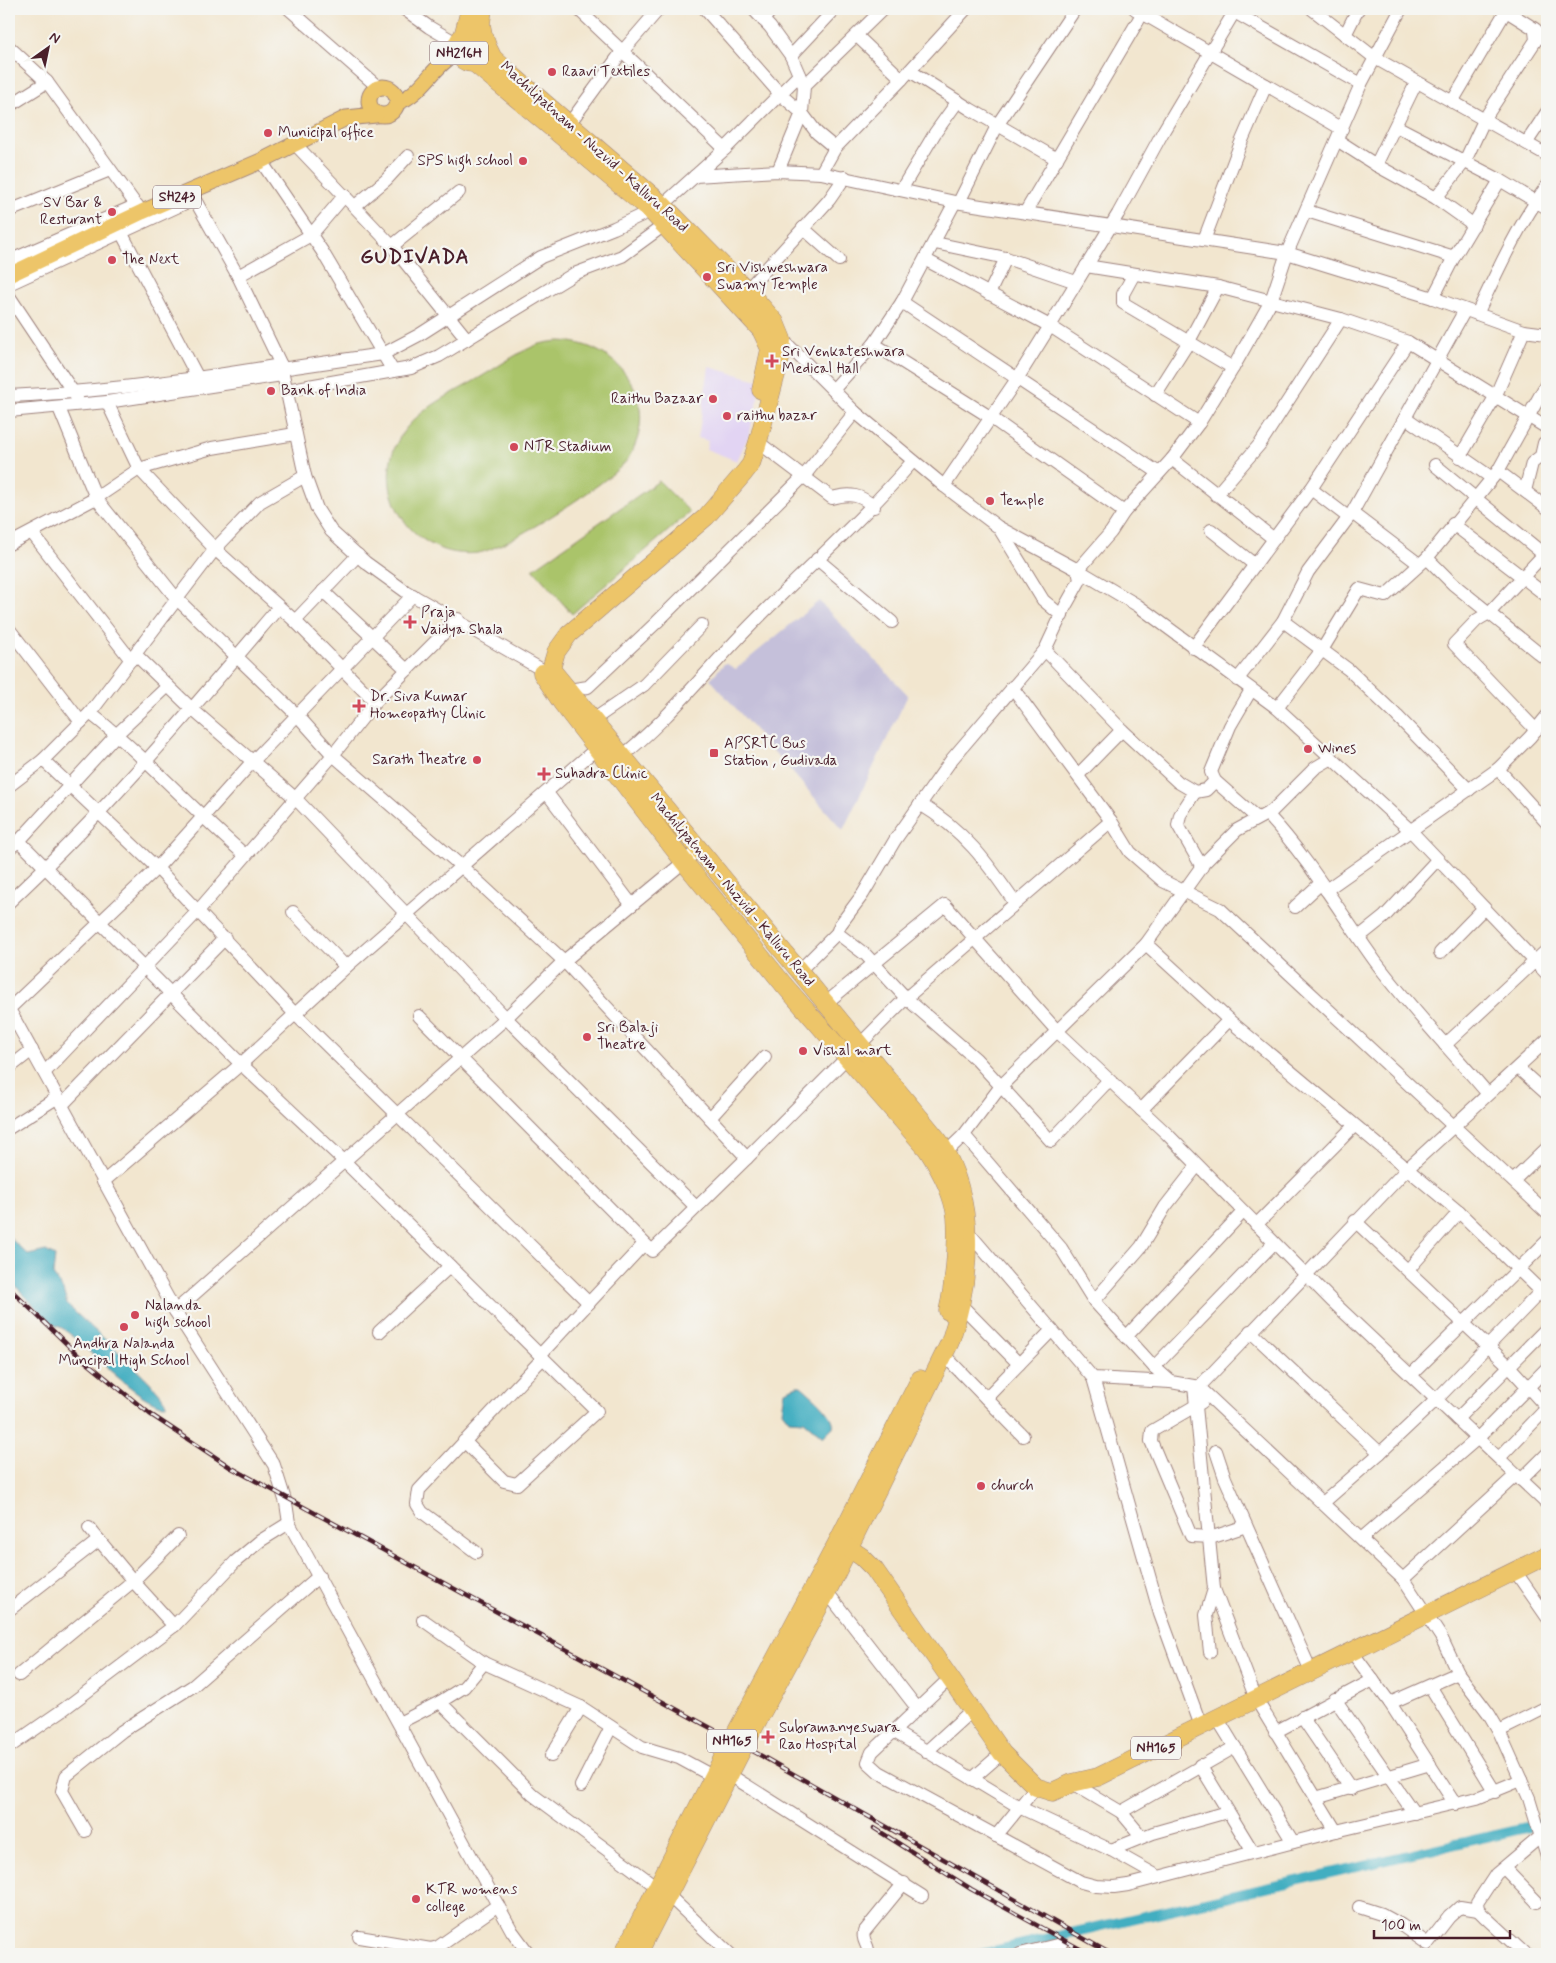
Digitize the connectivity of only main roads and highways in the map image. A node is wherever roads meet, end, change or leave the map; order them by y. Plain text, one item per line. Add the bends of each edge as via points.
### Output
1 (470, 9) edge
2 (483, 9) edge
3 (485, 42) junction
4 (460, 44) junction
5 (473, 62) junction
6 (375, 90) junction
7 (398, 102) junction
8 (376, 115) junction
9 (346, 118) junction
10 (657, 208) junction
11 (9, 275) edge
12 (774, 338) junction
13 (545, 669) junction
14 (617, 761) junction
15 (941, 1157) junction
16 (844, 1545) junction
17 (1547, 1554) edge
18 (722, 1776) junction
19 (663, 1892) junction
20 (623, 1954) edge
21 (638, 1954) edge

1 - 4 highway, NH216H
2 - 3 highway, NH216H via 481,24
3 - 4 highway, NH216H via 472,33
3 - 5 highway, NH216H via 485,55
3 - 10 highway, Machilipatnam - Nuzvid - Kalluru Road / NH216H via 493,58
4 - 5 highway, NH216H via 464,60
4 - 7 main road, SH243 via 414,93
5 - 10 highway, Machilipatnam - Nuzvid - Kalluru Road / NH216H
6 - 7 main road via 388,87
6 - 8 main road via 368,101
6 - 9 main road, SH243
7 - 8 main road, SH243 via 391,114
8 - 9 main road, SH243
9 - 11 main road, SH243 via 192,195 142,212
10 - 12 highway, Machilipatnam - Nuzvid - Kalluru Road / NH216H via 663,226 761,330
10 - 12 highway, Machilipatnam - Nuzvid - Kalluru Road / NH216H via 747,290 775,322
12 - 13 highway, Machilipatnam - Nuzvid - Kalluru Road / NH216H via 754,423 737,467 698,509 568,624 547,649
12 - 13 highway via 782,356 751,464 706,517 569,634
13 - 14 highway, Machilipatnam - Nuzvid - Kalluru Road via 593,720
13 - 14 highway, Machilipatnam - Nuzvid - Kalluru Road via 562,703 598,747
14 - 15 highway, Machilipatnam - Nuzvid - Kalluru Road via 699,849 860,1043
14 - 15 highway, Machilipatnam - Nuzvid - Kalluru Road via 684,862 784,985 927,1149
15 - 16 highway, Machilipatnam - Nuzvid - Kalluru Road via 956,1218 953,1272 944,1324
15 - 16 highway, Machilipatnam - Nuzvid - Kalluru Road via 964,1197 968,1232 961,1305 944,1355
16 - 17 highway, NH165 via 874,1569 1002,1753 1036,1787 1052,1792 1098,1776
16 - 18 highway, NH165
16 - 18 highway, NH165 via 828,1592
18 - 19 highway, NH165
19 - 20 highway, NH165
19 - 21 highway, NH165

